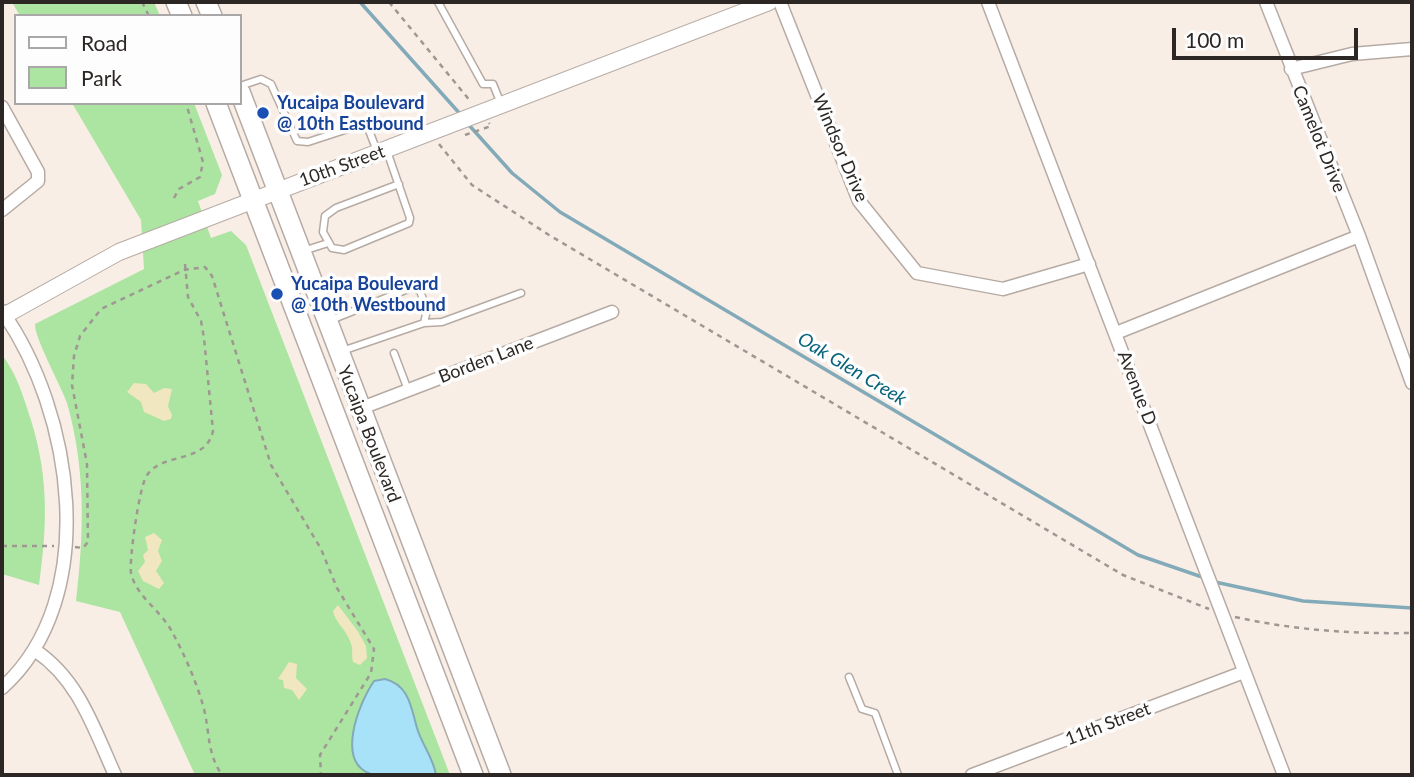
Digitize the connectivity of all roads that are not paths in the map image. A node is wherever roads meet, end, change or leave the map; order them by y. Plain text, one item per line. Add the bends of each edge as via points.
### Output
1 (438, 2) edge
2 (769, 2) edge
3 (780, 2) edge
4 (988, 2) edge
5 (1266, 2) edge
6 (1412, 49) edge
7 (1291, 69) junction
8 (242, 85) edge
9 (242, 98) edge
10 (217, 105) edge
11 (502, 106) junction
12 (2, 107) edge
13 (382, 151) junction
14 (399, 184) junction
15 (276, 191) junction
16 (254, 200) junction
17 (2, 210) edge
18 (1359, 236) junction
19 (328, 243) junction
20 (299, 253) junction
21 (1089, 264) junction
22 (521, 293) dead end
23 (612, 312) dead end
24 (3, 314) edge
25 (326, 322) junction
26 (424, 323) junction
27 (1116, 333) junction
28 (337, 353) junction
29 (394, 353) dead end
30 (1412, 383) edge
31 (408, 390) junction
32 (359, 409) junction
33 (36, 651) junction
34 (1244, 673) junction
35 (849, 677) dead end
36 (2, 688) edge
37 (115, 775) edge
38 (473, 775) edge
39 (501, 775) edge
40 (898, 775) edge
41 (972, 775) edge
42 (1284, 775) edge

1 - 11 lane via 483,84 493,85
2 - 11 street, 10th Street
3 - 21 street, Windsor Drive via 859,201 917,273 1003,289
4 - 21 street, Avenue D
5 - 7 street, Camelot Drive
6 - 7 street via 1352,54
7 - 18 street, Camelot Drive
8 - 13 lane via 261,79 271,84 297,141 308,142 360,124 368,128
9 - 15 main road, Yucaipa Boulevard
10 - 16 main road, Yucaipa Boulevard
11 - 13 street, 10th Street via 444,135
12 - 17 street via 38,172 30,191
13 - 14 lane
13 - 15 street, 10th Street
14 - 19 lane via 325,216 322,224
14 - 19 lane via 409,223 344,250
15 - 16 street, 10th Street
15 - 20 main road, Yucaipa Boulevard
16 - 24 street, 10th Street via 119,252
16 - 38 main road, Yucaipa Boulevard
18 - 27 street
18 - 30 street, Camelot Drive
19 - 20 lane
20 - 25 main road, Yucaipa Boulevard
21 - 27 street, Avenue D
22 - 26 lane via 442,322
23 - 31 street, Borden Lane
24 - 33 street via 38,379 56,433 64,484 65,546 59,593
25 - 26 lane via 412,287 420,291 428,310
25 - 28 main road, Yucaipa Boulevard
26 - 28 lane
27 - 34 street, Avenue D
28 - 32 main road, Yucaipa Boulevard
29 - 31 lane
31 - 32 street, Borden Lane
32 - 39 main road, Yucaipa Boulevard
33 - 36 street
33 - 37 street via 57,665 76,690
34 - 41 street, 11th Street
34 - 42 street, Avenue D
35 - 40 lane via 862,709 874,713

